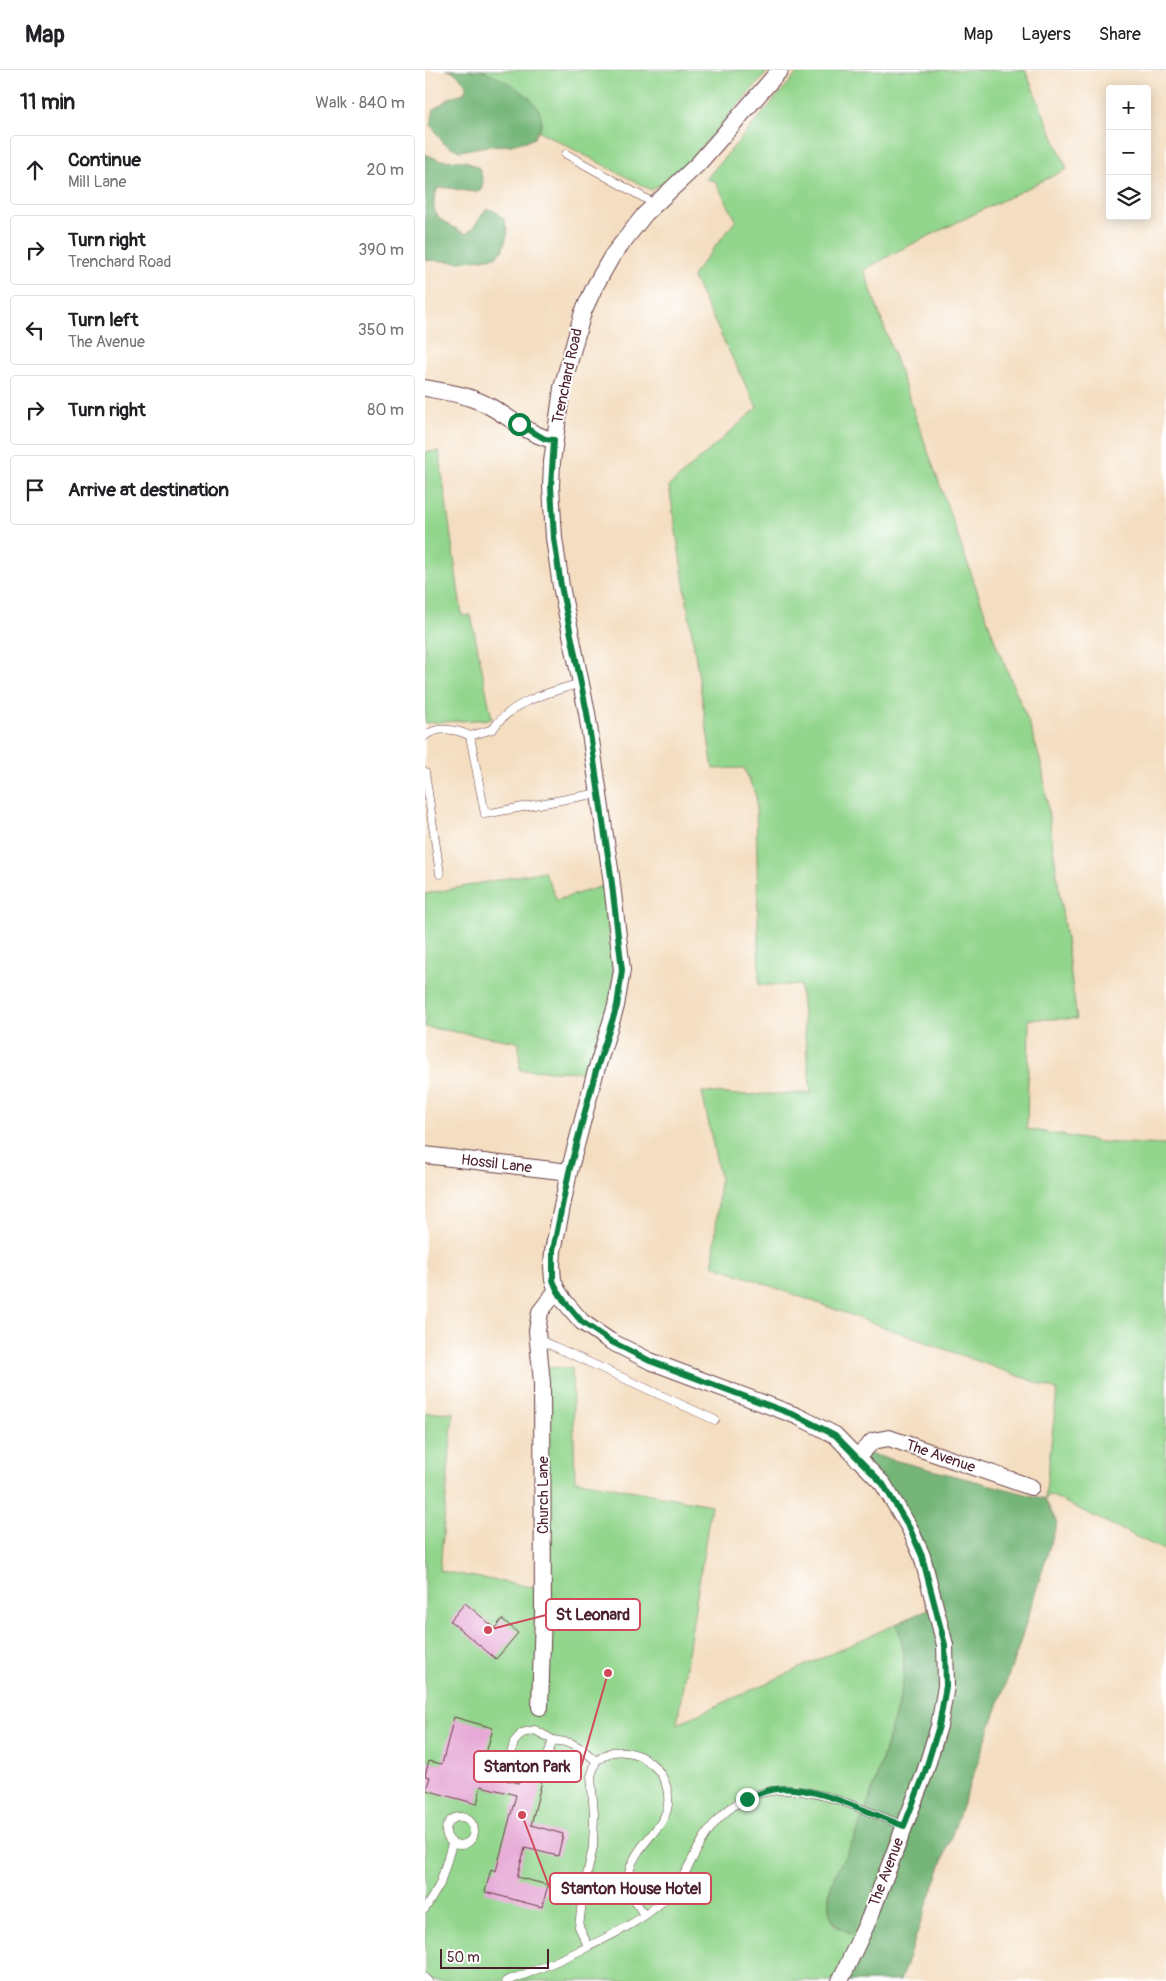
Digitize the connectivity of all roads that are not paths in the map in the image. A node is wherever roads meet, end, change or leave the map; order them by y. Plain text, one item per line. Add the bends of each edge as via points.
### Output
1 (780, 70) edge
2 (567, 154) dead end
3 (655, 204) junction
4 (425, 388) edge
5 (554, 440) junction
6 (581, 683) junction
7 (425, 736) edge
8 (471, 736) junction
9 (425, 772) edge
10 (599, 793) junction
11 (440, 874) dead end
12 (425, 1155) edge
13 (569, 1172) junction
14 (555, 1285) junction
15 (539, 1339) junction
16 (715, 1420) dead end
17 (856, 1458) junction
18 (1031, 1487) dead end
19 (540, 1707) dead end
20 (553, 1740) junction
21 (596, 1761) junction
22 (904, 1826) junction
23 (452, 1844) dead end
24 (425, 1909) edge
25 (644, 1915) junction
26 (588, 1946) junction
27 (425, 1978) edge
28 (428, 1981) edge
29 (506, 1981) edge
30 (839, 1981) edge

1 - 3 street, Trenchard Road via 698,164
2 - 3 lane
3 - 5 street, Trenchard Road via 612,256 583,312 562,388
4 - 5 street via 475,400 535,434
5 - 6 street, Trenchard Road via 551,486 554,538
6 - 8 lane via 538,697 508,712 493,729
6 - 10 street, Trenchard Road
7 - 8 lane via 430,732 451,729
8 - 10 lane via 485,814
9 - 11 lane
10 - 13 street, Trenchard Road via 622,970 617,1006
12 - 13 street, Hossil Lane
13 - 14 street, Trenchard Road via 553,1250
14 - 15 street, Church Lane via 540,1312
14 - 17 street, The Avenue via 582,1322 610,1341 650,1361 797,1416 835,1435
15 - 16 lane
15 - 19 street, Church Lane via 543,1613
17 - 18 street, The Avenue via 873,1442 889,1438
17 - 22 street, The Avenue via 883,1484 909,1527 922,1556 945,1645 946,1686 939,1726
20 - 20 lane via 544,1766 536,1773 515,1770 509,1763 514,1742 522,1732 535,1730
20 - 21 lane via 571,1743
21 - 25 lane via 611,1752 634,1753 654,1764 667,1783 669,1805 663,1821 637,1851 629,1874 633,1896
21 - 26 lane via 591,1776 593,1847 579,1927
22 - 25 lane via 811,1793 792,1789 762,1792 735,1806 714,1824 680,1882
22 - 30 street, The Avenue via 869,1919
23 - 24 lane via 440,1884
25 - 26 lane via 610,1937
26 - 29 lane
27 - 28 lane

